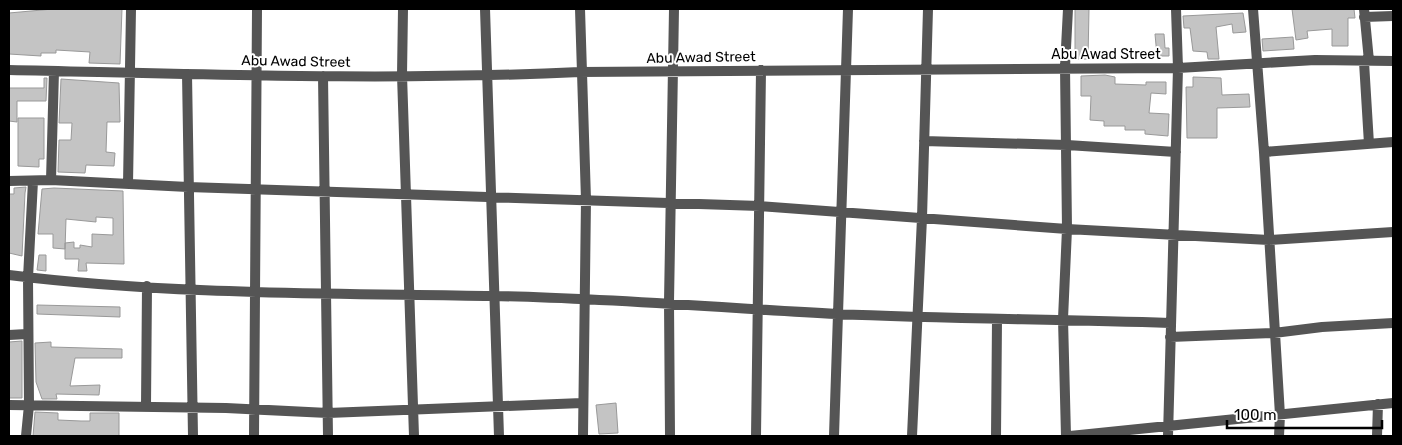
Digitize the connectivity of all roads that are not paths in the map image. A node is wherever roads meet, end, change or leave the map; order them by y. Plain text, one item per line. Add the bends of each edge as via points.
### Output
1 (131, 9) edge
2 (257, 9) edge
3 (403, 9) edge
4 (485, 9) edge
5 (580, 9) edge
6 (674, 9) edge
7 (848, 9) edge
8 (928, 9) edge
9 (1068, 9) edge
10 (1176, 9) edge
11 (1253, 9) edge
12 (1364, 13) edge
13 (1393, 16) edge
14 (1393, 61) edge
15 (1366, 62) junction
16 (1256, 64) junction
17 (1065, 67) junction
18 (1178, 68) junction
19 (926, 69) junction
20 (9, 70) edge
21 (761, 70) junction
22 (847, 70) junction
23 (54, 71) junction
24 (672, 71) junction
25 (130, 72) junction
26 (580, 72) junction
27 (187, 74) junction
28 (257, 74) junction
29 (402, 75) junction
30 (323, 76) junction
31 (488, 76) junction
32 (924, 140) junction
33 (1393, 142) edge
34 (1370, 144) junction
35 (1067, 145) junction
36 (1176, 152) junction
37 (1264, 152) junction
38 (51, 180) junction
39 (9, 181) edge
40 (33, 181) junction
41 (128, 184) junction
42 (188, 187) junction
43 (256, 189) junction
44 (326, 191) junction
45 (407, 194) junction
46 (492, 197) junction
47 (586, 200) junction
48 (670, 202) junction
49 (760, 206) junction
50 (843, 214) junction
51 (922, 218) junction
52 (1067, 230) junction
53 (1393, 232) edge
54 (1174, 236) junction
55 (1269, 240) junction
56 (9, 276) edge
57 (28, 278) junction
58 (147, 286) junction
59 (190, 288) junction
60 (255, 292) junction
61 (326, 293) junction
62 (410, 296) junction
63 (494, 296) junction
64 (586, 299) junction
65 (669, 302) junction
66 (757, 309) junction
67 (840, 314) junction
68 (916, 315) junction
69 (1063, 319) junction
70 (997, 320) junction
71 (1170, 322) junction
72 (1393, 324) edge
73 (1274, 333) junction
74 (27, 334) junction
75 (9, 335) edge
76 (1170, 337) junction
77 (582, 403) junction
78 (1393, 403) edge
79 (1378, 404) junction
80 (9, 405) edge
81 (29, 405) junction
82 (146, 406) junction
83 (499, 407) junction
84 (192, 408) junction
85 (414, 409) junction
86 (253, 410) junction
87 (328, 413) junction
88 (1280, 415) junction
89 (1168, 431) edge
90 (26, 436) edge
91 (193, 436) edge
92 (254, 436) edge
93 (328, 436) edge
94 (414, 436) edge
95 (499, 436) edge
96 (583, 436) edge
97 (670, 436) edge
98 (756, 436) edge
99 (834, 436) edge
100 (912, 436) edge
101 (996, 436) edge
102 (1066, 436) edge
103 (1070, 436) edge
104 (1279, 436) edge
105 (1377, 436) edge

1 - 25 street
2 - 28 street
3 - 29 street
4 - 31 street
5 - 26 street
6 - 24 street
7 - 22 street
8 - 19 street
9 - 17 street
10 - 18 street
11 - 16 street
12 - 13 street
12 - 15 street
14 - 15 street, Abu Awad Street
15 - 16 street, Abu Awad Street via 1332,59
15 - 34 street
16 - 18 street, Abu Awad Street
16 - 37 street
17 - 18 street, Abu Awad Street
17 - 19 street, Abu Awad Street
17 - 35 street
18 - 36 street
19 - 22 street, Abu Awad Street
19 - 32 street
20 - 23 street, Abu Awad Street
21 - 22 street, Abu Awad Street
21 - 24 street, Abu Awad Street
21 - 49 street
22 - 50 street
23 - 25 street, Abu Awad Street
23 - 38 street
24 - 26 street, Abu Awad Street
24 - 48 street
25 - 27 street, Abu Awad Street
25 - 41 street
26 - 31 street, Abu Awad Street
26 - 47 street
27 - 28 street, Abu Awad Street
27 - 42 street
28 - 30 street, Abu Awad Street
28 - 43 street
29 - 30 street, Abu Awad Street
29 - 31 street, Abu Awad Street
29 - 45 street
30 - 44 street
31 - 46 street
32 - 35 street
32 - 51 street
33 - 34 street
34 - 37 street
35 - 36 street
35 - 52 street
36 - 54 street
37 - 55 street
38 - 40 street
38 - 41 street
39 - 40 street
40 - 57 street
41 - 42 street
42 - 43 street
42 - 59 street
43 - 44 street
43 - 60 street
44 - 45 street
44 - 61 street
45 - 46 street
45 - 62 street
46 - 47 street
46 - 63 street
47 - 48 street
47 - 64 street
48 - 49 street
48 - 65 street
49 - 50 street
49 - 66 street
50 - 51 street
50 - 67 street
51 - 52 street
51 - 68 street
52 - 54 street
52 - 69 street
53 - 55 street
54 - 55 street
54 - 71 street
55 - 73 street
56 - 57 street
57 - 58 street
57 - 74 street
58 - 59 street
58 - 82 street
59 - 60 street
59 - 84 street
60 - 61 street
60 - 86 street
61 - 62 street
61 - 87 street
62 - 63 street
62 - 85 street
63 - 64 street
63 - 83 street
64 - 65 street
64 - 77 street
65 - 66 street
65 - 97 street
66 - 67 street
66 - 98 street
67 - 68 street
67 - 99 street
68 - 70 street
68 - 100 street
69 - 70 street
69 - 71 street
69 - 102 street
70 - 101 street
71 - 76 street
72 - 73 street
73 - 76 street
73 - 88 street
74 - 75 street
74 - 81 street
76 - 89 street
77 - 83 street
77 - 96 street
78 - 79 street
79 - 88 street
79 - 105 street
80 - 81 street
81 - 82 street
81 - 90 street
82 - 84 street
83 - 85 street
83 - 95 street
84 - 86 street
84 - 91 street
85 - 87 street
85 - 94 street
86 - 87 street
86 - 92 street
87 - 93 street
88 - 89 street
88 - 104 street
89 - 103 street

